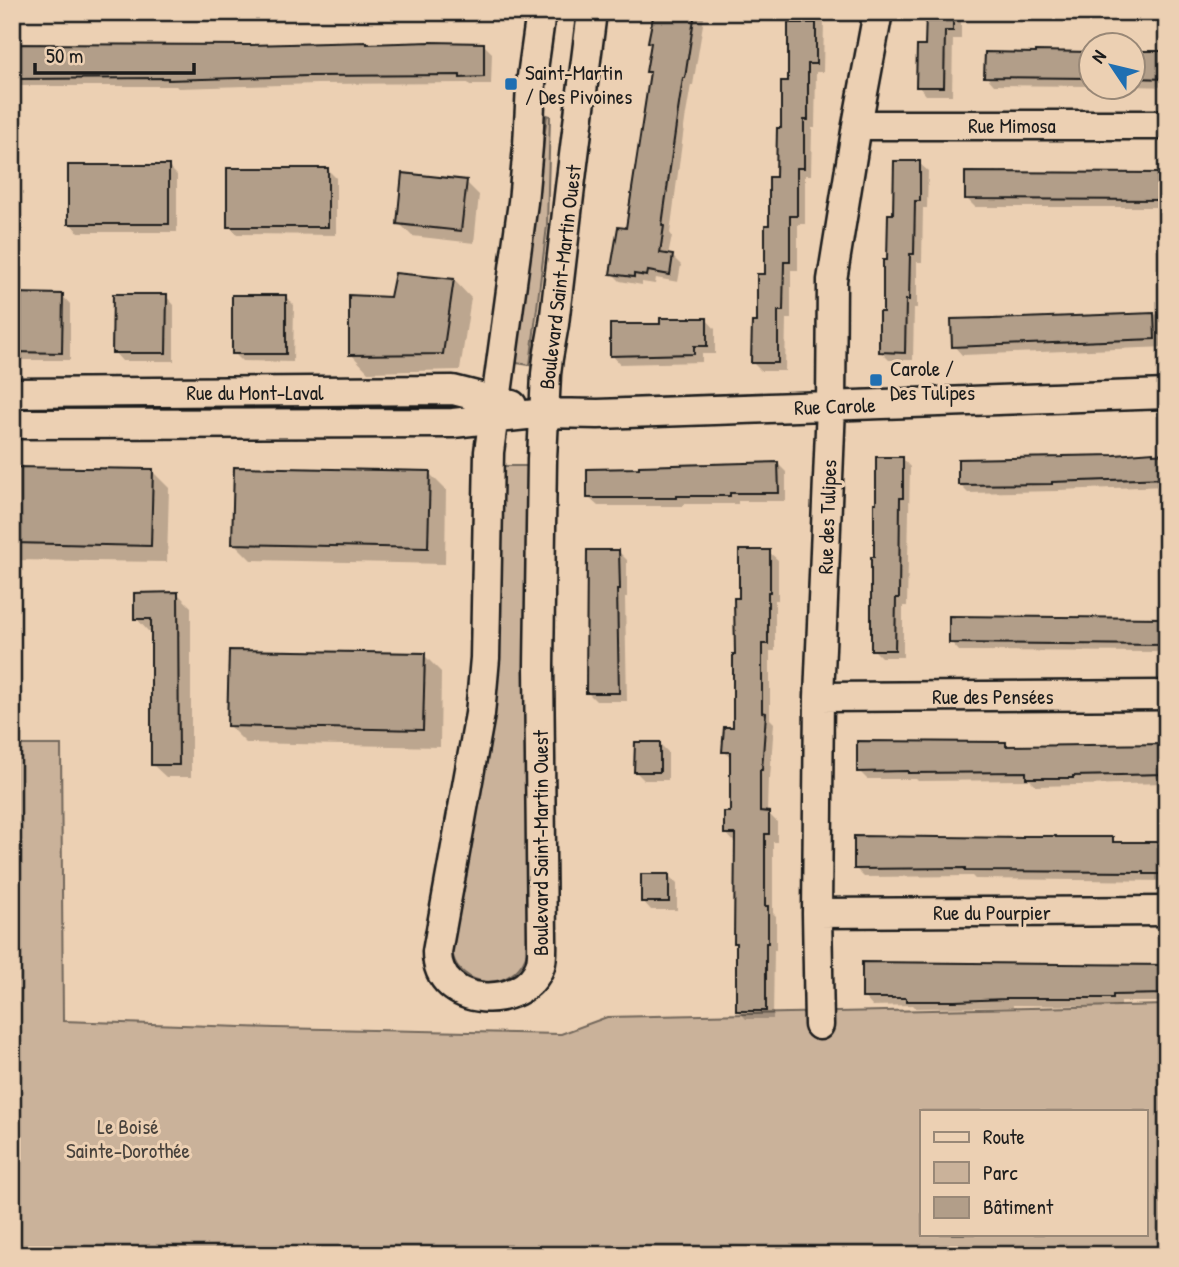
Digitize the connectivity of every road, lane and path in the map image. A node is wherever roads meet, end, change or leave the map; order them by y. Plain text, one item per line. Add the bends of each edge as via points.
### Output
1 (541, 12) edge
2 (592, 12) edge
3 (878, 12) edge
4 (857, 125) junction
5 (1167, 125) edge
6 (12, 393) edge
7 (1167, 394) edge
8 (831, 406) junction
9 (495, 410) junction
10 (545, 413) junction
11 (12, 425) edge
12 (1167, 695) edge
13 (819, 697) junction
14 (1167, 911) edge
15 (817, 913) junction
16 (819, 1025) dead end

1 - 9 street, Boulevard Saint-Martin Ouest via 523,202
2 - 10 street, Boulevard Saint-Martin Ouest
3 - 4 street, Rue des Tulipes
4 - 5 street, Rue Mimosa
4 - 8 street, Rue des Tulipes via 832,280
6 - 9 street, Rue du Mont-Laval via 453,390
7 - 8 street, Rue Carole
8 - 10 street, Rue Carole
8 - 13 street, Rue des Tulipes
9 - 10 street, Rue Carole
9 - 10 street, Boulevard Saint-Martin Ouest via 489,452 480,714 437,952 438,967 451,985 465,994 488,998 523,987 541,963 539,666
9 - 11 street, Rue du Mont-Laval via 453,423
12 - 13 street, Rue des Pensées
13 - 15 street, Rue des Tulipes
14 - 15 street, Rue du Pourpier
15 - 16 street, Rue des Tulipes

